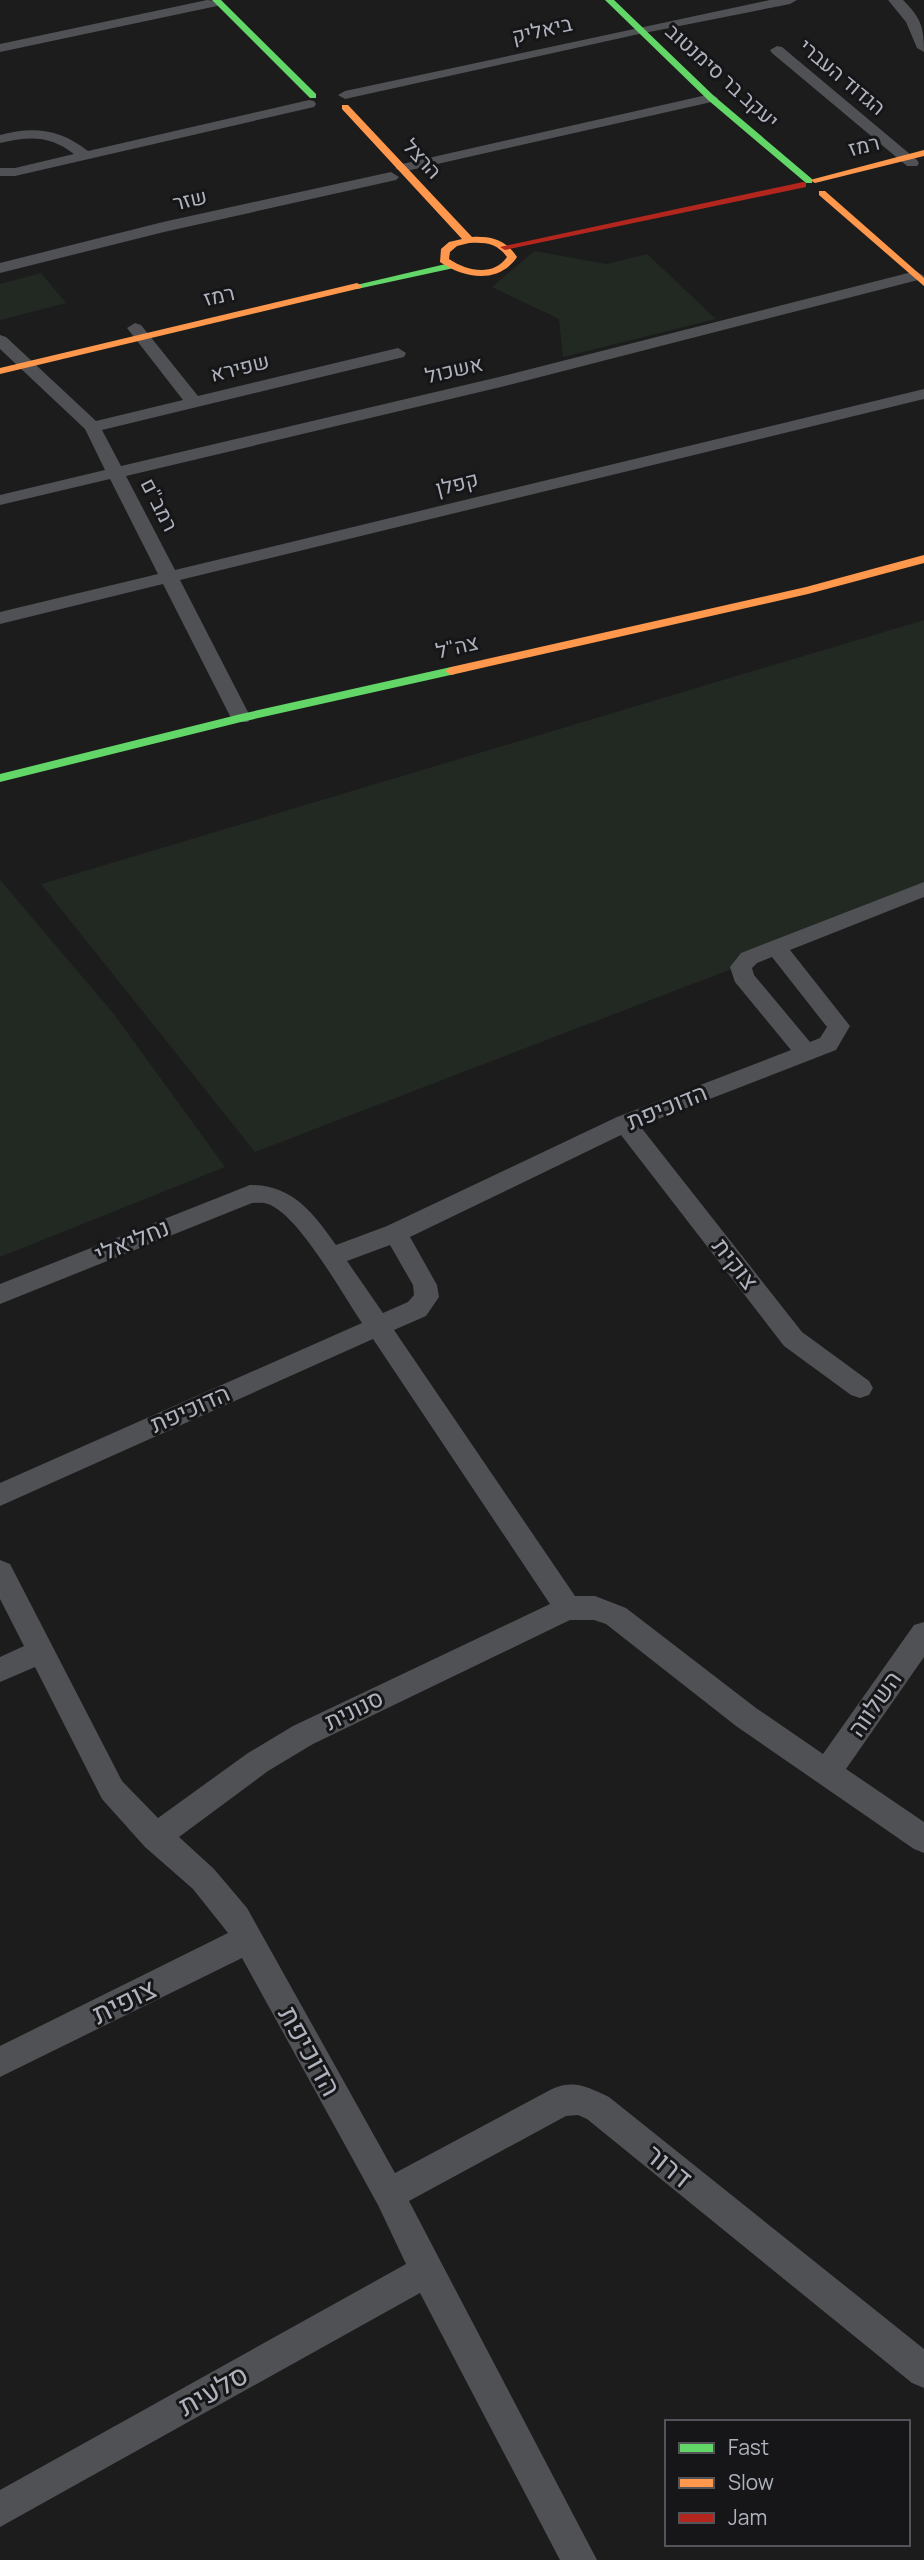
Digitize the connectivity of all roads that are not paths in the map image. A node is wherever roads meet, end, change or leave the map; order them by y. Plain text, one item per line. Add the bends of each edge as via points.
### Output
1 (609, 0) edge
2 (790, 0) edge
3 (895, 0) edge
4 (221, 1) edge
5 (639, 30) junction
6 (0, 48) edge
7 (924, 48) edge
8 (777, 50) dead end
9 (316, 97) junction
10 (711, 98) junction
11 (336, 106) junction
12 (0, 139) edge
13 (86, 156) junction
14 (916, 159) edge
15 (0, 172) edge
16 (396, 172) junction
17 (816, 185) junction
18 (505, 247) junction
19 (454, 251) junction
20 (0, 268) edge
21 (920, 280) edge
22 (138, 332) junction
23 (0, 340) edge
24 (398, 353) dead end
25 (23, 360) junction
26 (0, 361) edge
27 (0, 371) edge
28 (924, 394) edge
29 (194, 403) junction
30 (92, 427) junction
31 (117, 471) junction
32 (0, 500) edge
33 (924, 559) edge
34 (169, 577) junction
35 (0, 618) edge
36 (241, 718) junction
37 (0, 778) edge
38 (924, 889) edge
39 (776, 947) junction
40 (806, 1053) junction
41 (625, 1123) junction
42 (396, 1233) junction
43 (331, 1257) junction
44 (0, 1294) edge
45 (375, 1326) junction
46 (860, 1388) dead end
47 (0, 1495) edge
48 (0, 1572) edge
49 (568, 1608) junction
50 (924, 1634) edge
51 (41, 1651) junction
52 (0, 1670) edge
53 (826, 1774) junction
54 (155, 1837) junction
55 (924, 1839) edge
56 (248, 1939) junction
57 (0, 2062) edge
58 (388, 2194) junction
59 (426, 2271) junction
60 (924, 2371) edge
61 (0, 2509) edge
62 (579, 2560) edge

1 - 5 street, יעקב בר סימנטוב
2 - 5 street, ביאליק
3 - 7 street via 919,28
4 - 6 street
4 - 9 street
5 - 10 street, יעקב בר סימנטוב
5 - 11 street, ביאליק
8 - 14 street, הגדוד העברי
9 - 11 street
9 - 11 street
9 - 13 street
10 - 16 street, שזר
10 - 17 street, יעקב בר סימנטוב
11 - 16 street, הרצל
12 - 13 street via 36,132 54,135
13 - 15 street
14 - 17 street, רמז
16 - 19 street, הרצל
16 - 20 street, שזר
17 - 18 street, רמז
17 - 21 street, יעקב בר סימנטוב
18 - 19 street via 489,240
18 - 19 street via 510,262 475,273
19 - 22 street, רמז
21 - 31 street, אשכול
22 - 25 street, רמז
22 - 29 street
23 - 25 street, רמב"ם
24 - 29 street, שפירא
25 - 26 street, רמז
25 - 27 street, רמז
25 - 30 street, רמב"ם
28 - 34 street, קפלן
29 - 30 street, שפירא
30 - 31 street, רמב"ם
31 - 32 street, אשכול
31 - 34 street, רמב"ם
33 - 36 street, צה"ל via 808,590
34 - 35 street, קפלן
34 - 36 street, רמב"ם
36 - 37 street, צה"ל
38 - 39 street
39 - 40 street, הדוכיפת via 839,1026 828,1044
39 - 40 street via 749,958 741,967 743,976
40 - 41 street, הדוכיפת
41 - 42 street, הדוכיפת
41 - 46 street, צוקית via 793,1339
42 - 43 street, הדוכיפת
42 - 45 street, הדוכיפת via 427,1297 417,1308
43 - 44 street, נחליאלי via 296,1210 281,1197 264,1192 230,1201
43 - 45 street
45 - 47 street, הדוכיפת
45 - 49 street
48 - 51 street, הדוכיפת
49 - 53 street via 595,1608 616,1616
49 - 54 street, סנונית via 303,1735
50 - 53 street, השלווה
51 - 52 street
51 - 54 street, הדוכיפת via 112,1790
53 - 55 street
54 - 56 street, הדוכיפת via 231,1910
56 - 57 street, צופית
56 - 58 street, הדוכיפת
58 - 59 street, הדוכיפת
58 - 60 street, דרור via 563,2100 580,2099 598,2108
59 - 61 street, סלעית
59 - 62 street, הדוכיפת

